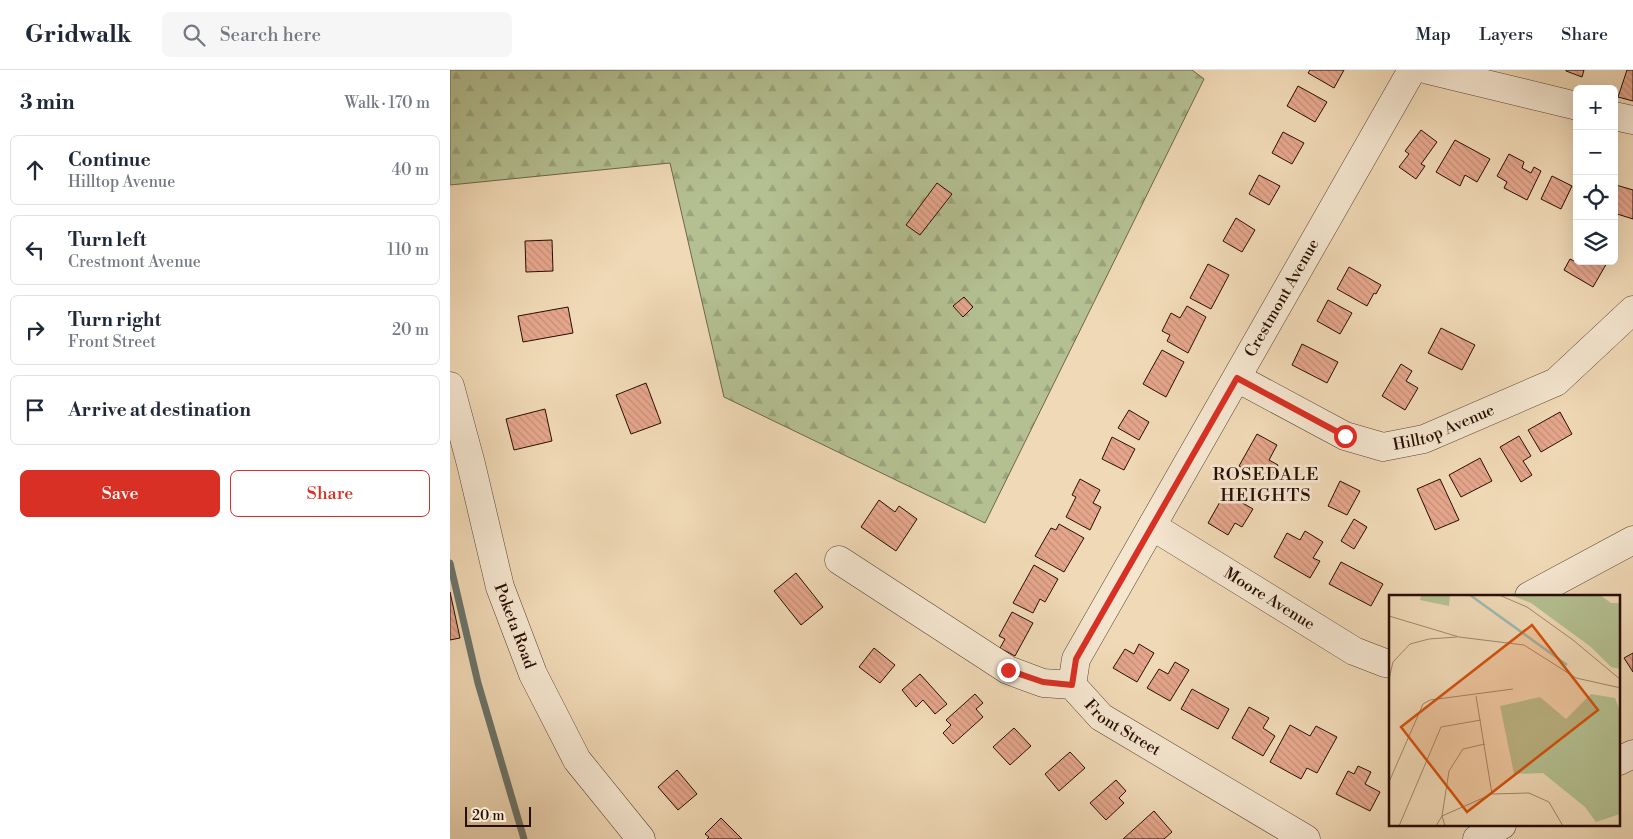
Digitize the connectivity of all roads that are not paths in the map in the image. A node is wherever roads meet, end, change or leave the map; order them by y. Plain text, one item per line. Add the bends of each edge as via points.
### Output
1 (1412, 70) edge
2 (1428, 70) edge
3 (1573, 105) edge
4 (1618, 117) edge
5 (1633, 120) edge
6 (1633, 310) edge
7 (1237, 378) junction
8 (450, 386) edge
9 (1152, 526) junction
10 (1633, 540) edge
11 (839, 560) dead end
12 (1531, 595) edge
13 (1389, 664) edge
14 (1072, 685) junction
15 (1633, 754) edge
16 (1620, 760) edge
17 (1500, 826) edge
18 (641, 839) edge
19 (1306, 839) edge
20 (1477, 839) edge

1 - 7 street, Crestmont Avenue
2 - 3 street
4 - 5 street
6 - 7 street, Hilltop Avenue via 1556,382 1424,439 1382,447 1345,436
7 - 9 street, Crestmont Avenue
8 - 18 street, Poketa Road via 500,587 533,674 578,760
9 - 13 street, Moore Avenue via 1354,651
9 - 14 street, Crestmont Avenue via 1076,659
10 - 12 street
11 - 14 street, Front Street via 1008,670 1043,682
14 - 19 street, Front Street via 1101,717
15 - 16 street
17 - 20 street

